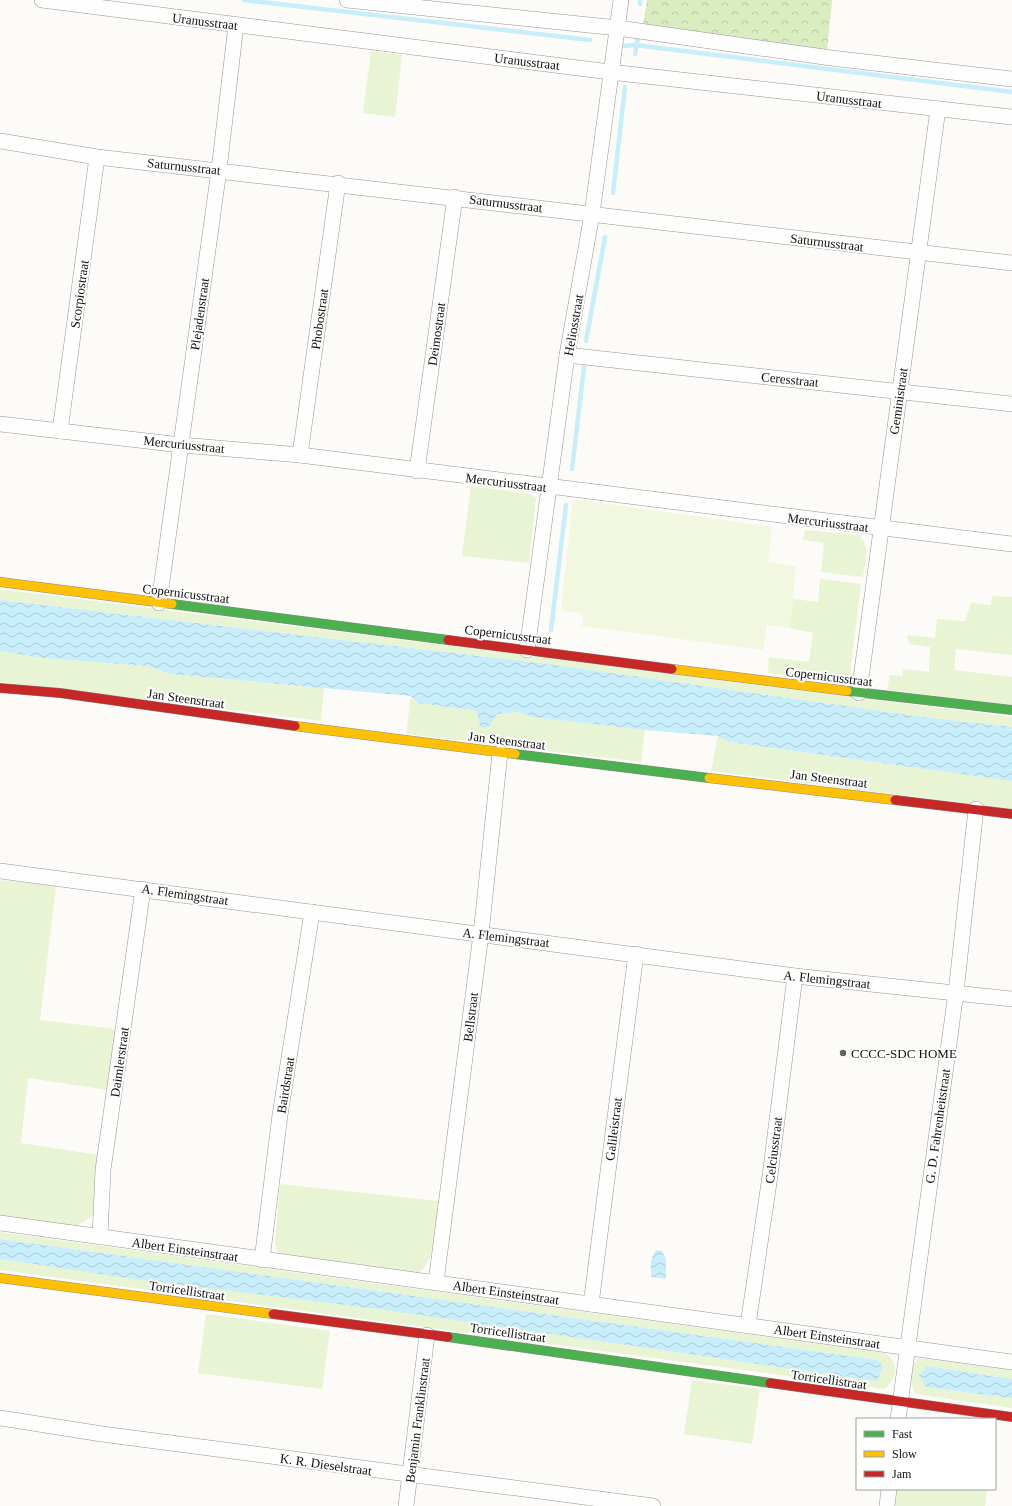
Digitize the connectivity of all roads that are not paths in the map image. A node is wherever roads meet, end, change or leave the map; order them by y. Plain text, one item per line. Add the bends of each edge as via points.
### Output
1 (42, 0) edge
2 (347, 0) edge
3 (621, 0) edge
4 (236, 25) junction
5 (618, 28) junction
6 (610, 72) junction
7 (1012, 79) edge
8 (938, 109) junction
9 (1012, 117) edge
10 (0, 141) edge
11 (97, 156) junction
12 (219, 170) junction
13 (338, 183) junction
14 (455, 197) junction
15 (592, 214) junction
16 (918, 253) junction
17 (1012, 263) edge
18 (567, 355) junction
19 (900, 391) junction
20 (1012, 404) edge
21 (0, 424) edge
22 (60, 431) junction
23 (181, 445) junction
24 (300, 456) junction
25 (417, 471) junction
26 (550, 488) junction
27 (881, 529) junction
28 (1012, 544) edge
29 (0, 582) edge
30 (158, 603) junction
31 (527, 650) junction
32 (0, 688) edge
33 (859, 693) junction
34 (1012, 710) edge
35 (500, 752) junction
36 (976, 809) junction
37 (1012, 814) edge
38 (0, 871) edge
39 (143, 889) junction
40 (312, 912) junction
41 (481, 934) junction
42 (636, 954) junction
43 (795, 976) junction
44 (956, 992) junction
45 (1012, 999) edge
46 (0, 1223) edge
47 (100, 1236) junction
48 (262, 1260) junction
49 (0, 1278) edge
50 (436, 1282) junction
51 (591, 1304) junction
52 (748, 1325) junction
53 (427, 1335) junction
54 (907, 1348) junction
55 (1012, 1362) edge
56 (900, 1402) junction
57 (1012, 1417) edge
58 (0, 1418) edge
59 (898, 1418) edge
60 (410, 1475) junction
61 (889, 1490) edge
62 (406, 1506) edge
63 (653, 1506) edge
64 (887, 1506) edge

1 - 4 street, Uranusstraat
2 - 5 street
3 - 5 street, Heliosstraat
4 - 6 street, Uranusstraat
4 - 12 street, Plejadenstraat
5 - 6 street, Heliosstraat
5 - 7 street via 832,58
6 - 8 street, Uranusstraat
6 - 15 street, Heliosstraat
8 - 9 street, Uranusstraat
8 - 16 street, Geministraat
10 - 11 street, Saturnusstraat
11 - 12 street, Saturnusstraat
11 - 22 street, Scorpiostraat
12 - 13 street, Saturnusstraat
12 - 23 street, Plejadenstraat
13 - 14 street, Saturnusstraat
13 - 24 street, Phobostraat
14 - 15 street, Saturnusstraat
14 - 25 street, Deimostraat
15 - 16 street, Saturnusstraat
15 - 18 street, Heliosstraat
16 - 17 street, Saturnusstraat
16 - 19 street, Geministraat
18 - 19 street, Ceresstraat
18 - 26 street, Heliosstraat
19 - 20 street, Ceresstraat
19 - 27 street, Geministraat
21 - 22 street, Mercuriusstraat
22 - 23 street, Mercuriusstraat
23 - 24 street, Mercuriusstraat
23 - 30 street, Plejadenstraat
24 - 25 street, Mercuriusstraat
25 - 26 street, Mercuriusstraat
26 - 27 street, Mercuriusstraat
26 - 31 street, Heliosstraat
27 - 28 street, Mercuriusstraat
27 - 33 street, Geministraat
29 - 30 street, Copernicusstraat
30 - 31 street, Copernicusstraat
31 - 33 street, Copernicusstraat
32 - 35 street, Jan Steenstraat via 60,693 394,740
33 - 34 street, Copernicusstraat
35 - 36 street, Jan Steenstraat
35 - 41 street, Bellstraat
36 - 37 street, Jan Steenstraat
36 - 44 street, G. D. Fahrenheitstraat
38 - 39 street, A. Flemingstraat
39 - 40 street, A. Flemingstraat
39 - 47 street, Daimlerstraat via 103,1170
40 - 41 street, A. Flemingstraat
40 - 48 street, Bairdstraat via 280,1115
41 - 42 street, A. Flemingstraat
41 - 50 street, Bellstraat
42 - 43 street, A. Flemingstraat
42 - 51 street, Galileistraat
43 - 44 street, A. Flemingstraat
43 - 52 street, Celciusstraat
44 - 45 street, A. Flemingstraat
44 - 54 street, G. D. Fahrenheitstraat
46 - 47 street, Albert Einsteinstraat
47 - 48 street, Albert Einsteinstraat
48 - 50 street, Albert Einsteinstraat
49 - 53 street, Torricellistraat
50 - 51 street, Albert Einsteinstraat
51 - 52 street, Albert Einsteinstraat
52 - 54 street, Albert Einsteinstraat
53 - 56 street, Torricellistraat
53 - 60 street, Benjamin Franklinstraat
54 - 55 street, Albert Einsteinstraat
54 - 56 street, G. D. Fahrenheitstraat
56 - 57 street, Torricellistraat
56 - 59 street, G. D. Fahrenheitstraat
58 - 60 street, K. R. Dieselstraat
60 - 62 street, Benjamin Franklinstraat
60 - 63 street, K. R. Dieselstraat
61 - 64 street

